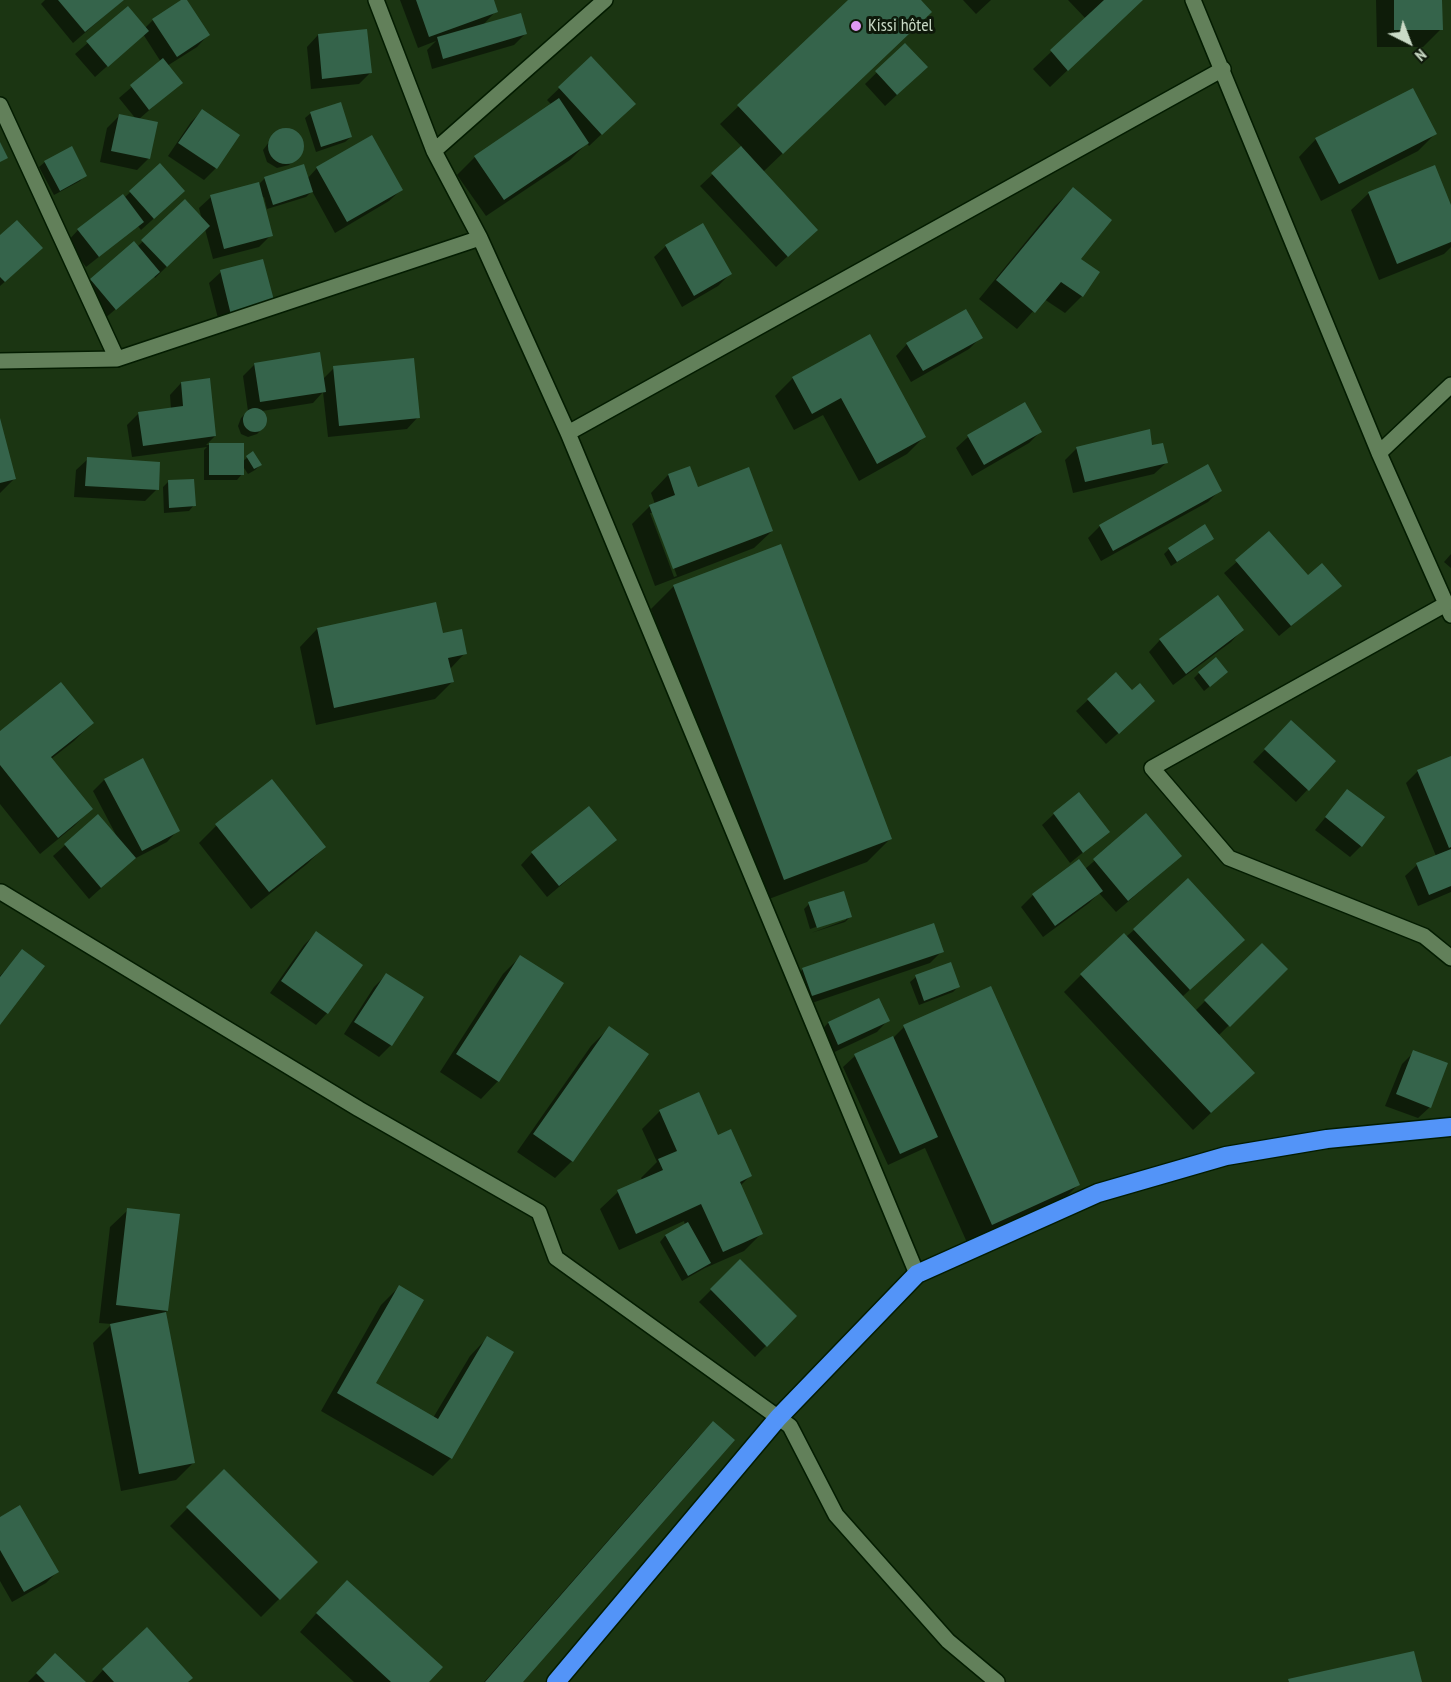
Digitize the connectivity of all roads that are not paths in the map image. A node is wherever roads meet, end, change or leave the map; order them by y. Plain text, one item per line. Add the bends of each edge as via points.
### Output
1 (376, 0) edge
2 (605, 0) edge
3 (1193, 0) edge
4 (1223, 69) junction
5 (0, 105) edge
6 (434, 151) junction
7 (480, 238) junction
8 (117, 359) junction
9 (0, 361) edge
10 (1451, 385) edge
11 (568, 433) junction
12 (1379, 453) junction
13 (1449, 610) edge
14 (1, 892) edge
15 (1451, 958) edge
16 (1451, 1127) edge
17 (917, 1274) junction
18 (778, 1418) junction
19 (556, 1682) edge
20 (997, 1682) edge

1 - 6 street
2 - 6 street
3 - 4 street
4 - 11 street
4 - 12 street
5 - 8 street
6 - 7 street
7 - 8 street
7 - 11 street
8 - 9 street
10 - 12 street
11 - 17 street
12 - 13 street
13 - 15 street via 1152,768 1229,858 1424,936
14 - 18 street via 359,1109 539,1212 556,1258
16 - 17 highway via 1327,1139 1226,1156 1098,1193
17 - 18 highway
18 - 19 highway
18 - 20 street via 790,1426 836,1515 948,1641

